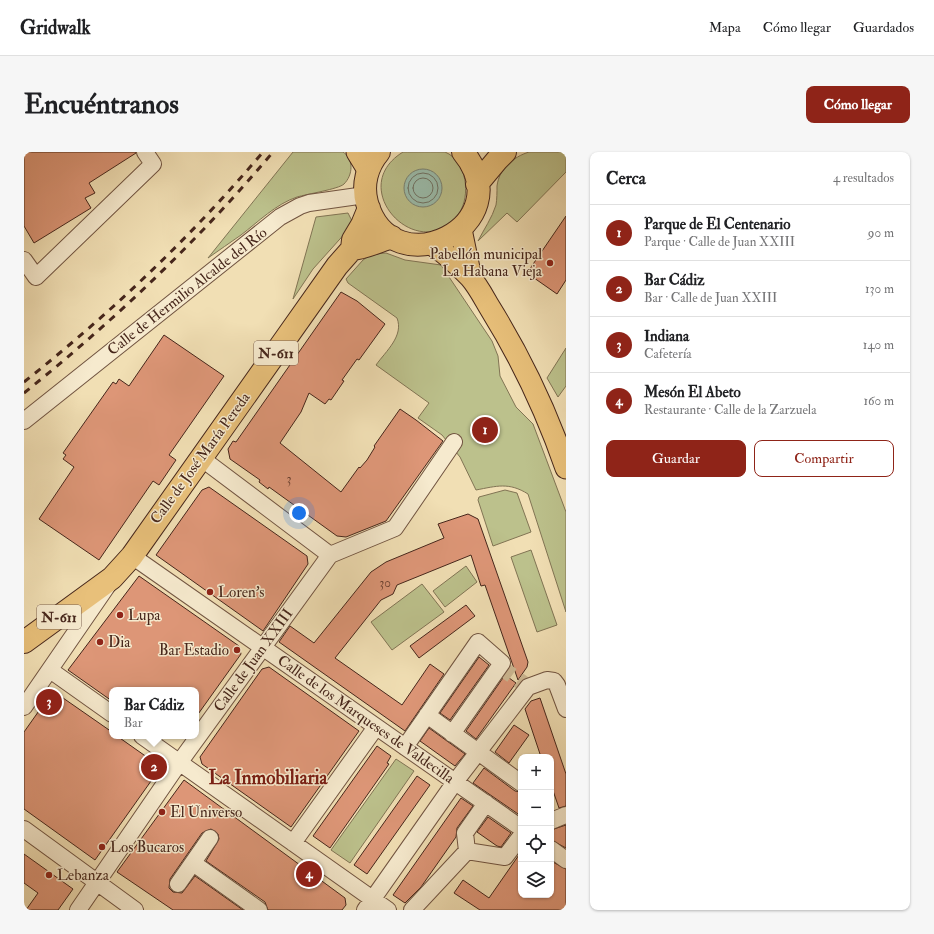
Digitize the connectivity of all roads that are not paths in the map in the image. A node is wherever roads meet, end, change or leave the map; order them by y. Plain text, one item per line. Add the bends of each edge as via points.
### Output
1 (145, 152) edge
2 (357, 152) edge
3 (463, 152) edge
4 (505, 152) edge
5 (374, 161) edge
6 (477, 184) junction
7 (367, 201) junction
8 (461, 229) junction
9 (392, 237) junction
10 (431, 244) junction
11 (352, 249) junction
12 (24, 260) edge
13 (471, 278) junction
14 (24, 421) edge
15 (454, 442) dead end
16 (561, 442) edge
17 (201, 458) junction
18 (566, 468) edge
19 (330, 555) junction
20 (132, 556) junction
21 (112, 578) junction
22 (24, 642) edge
23 (263, 648) junction
24 (50, 670) junction
25 (24, 707) edge
26 (566, 709) edge
27 (109, 712) edge
28 (427, 715) junction
29 (376, 727) junction
30 (452, 734) junction
31 (199, 736) edge
32 (146, 739) edge
33 (197, 739) edge
34 (405, 747) junction
35 (477, 753) junction
36 (179, 763) junction
37 (518, 781) edge
38 (455, 782) junction
39 (486, 803) junction
40 (518, 826) edge
41 (24, 829) edge
42 (210, 838) dead end
43 (518, 840) edge
44 (293, 843) junction
45 (467, 851) junction
46 (554, 851) edge
47 (566, 860) edge
48 (193, 863) junction
49 (97, 883) junction
50 (178, 884) dead end
51 (369, 904) edge
52 (78, 910) edge
53 (135, 910) edge
54 (259, 910) edge
55 (388, 910) edge
56 (412, 910) edge

1 - 12 street via 153,164 36,277
2 - 5 main road
3 - 6 highway via 474,169
4 - 6 highway
5 - 7 highway, N-611 via 366,182
6 - 8 highway via 474,208
7 - 9 highway via 381,227
7 - 11 highway, Calle de José María Pereda / N-611 via 362,225 353,240
7 - 14 street, Calle de Hermilio Alcalde del Río via 309,204 280,217
8 - 10 highway via 447,239
8 - 13 main road
9 - 10 highway via 415,244
9 - 11 highway via 361,249
10 - 13 main road via 448,255
11 - 17 highway, Calle de José María Pereda / N-611 via 337,266
13 - 16 main road via 509,340
15 - 19 street via 395,528
16 - 18 main road
17 - 19 street
17 - 20 highway, Calle de José María Pereda / N-611
19 - 23 street, Calle de Juan XXIII
20 - 21 highway, Calle de José María Pereda / N-611
20 - 23 street, Calle de los Marqueses de Valdecilla
21 - 22 highway, Calle de José María Pereda / N-611
21 - 24 street
23 - 29 street, Calle de los Marqueses de Valdecilla
23 - 31 street, Calle de Juan XXIII
24 - 25 street
24 - 27 street
26 - 35 street via 554,681 547,680 528,687
28 - 30 street
28 - 30 street via 478,642 502,663
28 - 34 street
29 - 34 street, Calle de los Marqueses de Valdecilla
29 - 44 street
30 - 35 street
32 - 36 street
33 - 36 street, Calle de Juan XXIII
34 - 38 street, Calle de los Marqueses de Valdecilla
35 - 37 street
35 - 38 street
36 - 44 street
36 - 49 street, Calle de Juan XXIII
38 - 39 street, Calle de los Marqueses de Valdecilla
38 - 51 street
39 - 40 street, Calle de los Marqueses de Valdecilla
39 - 45 street via 465,833
41 - 49 street
42 - 48 street
43 - 45 street via 505,857
44 - 51 street
45 - 56 street
46 - 47 street
48 - 50 street
48 - 54 street
49 - 52 street, Calle de Juan XXIII
49 - 53 street
51 - 55 street

